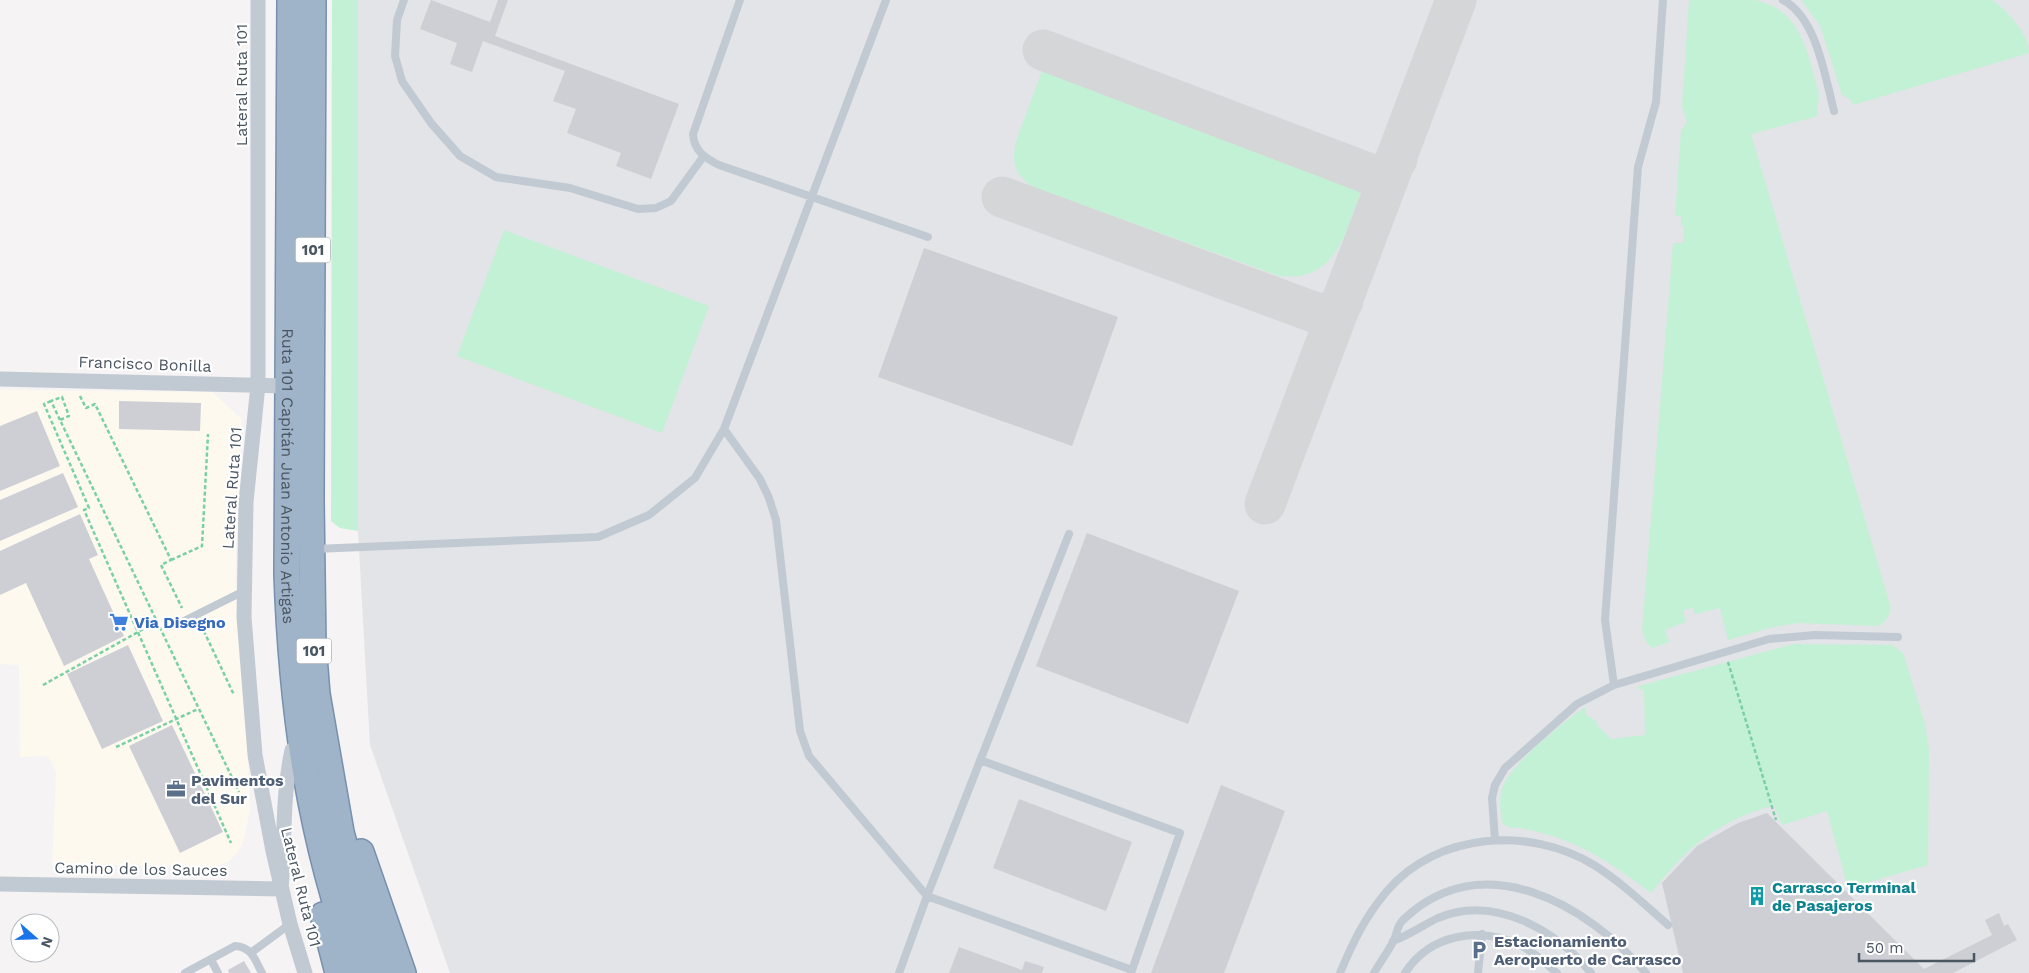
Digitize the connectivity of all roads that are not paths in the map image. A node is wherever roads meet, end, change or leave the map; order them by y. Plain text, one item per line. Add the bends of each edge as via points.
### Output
1 (258, 0) edge
2 (290, 0) edge
3 (313, 0) edge
4 (404, 0) edge
5 (740, 0) edge
6 (886, 0) edge
7 (1663, 0) edge
8 (1783, 0) edge
9 (1834, 111) dead end
10 (703, 156) junction
11 (813, 196) junction
12 (928, 237) dead end
13 (0, 379) edge
14 (258, 385) junction
15 (290, 386) junction
16 (724, 429) junction
17 (1069, 534) dead end
18 (312, 549) junction
19 (244, 591) junction
20 (180, 623) dead end
21 (1898, 637) dead end
22 (1614, 685) junction
23 (297, 716) junction
24 (292, 750) junction
25 (980, 760) junction
26 (335, 801) junction
27 (1495, 840) junction
28 (0, 884) edge
29 (281, 889) junction
30 (927, 896) junction
31 (290, 924) junction
32 (1668, 924) dead end
33 (1482, 934) junction
34 (1394, 941) junction
35 (252, 952) junction
36 (211, 960) junction
37 (1131, 972) edge
38 (185, 973) edge
39 (218, 973) edge
40 (262, 973) edge
41 (305, 973) edge
42 (338, 973) edge
43 (359, 973) edge
44 (382, 973) edge
45 (404, 973) edge
46 (899, 973) edge
47 (1340, 973) edge
48 (1374, 973) edge
49 (1405, 973) edge
50 (1478, 973) edge
51 (1557, 973) edge
52 (1591, 973) edge
53 (1646, 973) edge

1 - 14 street, Lateral Ruta 101
2 - 15 highway, Ruta 101 Capitán Juan Antonio Artigas / 101
3 - 18 highway, Ruta 101 Capitán Juan Antonio Artigas / 101
4 - 10 lane via 397,20 395,56 402,81 431,124 460,156 496,177 570,188 638,209 656,208 671,201
5 - 10 lane via 693,134 694,144
6 - 11 lane
7 - 22 lane via 1656,102 1637,177 1605,620
8 - 9 lane via 1801,15 1812,34
10 - 11 lane via 719,165
11 - 12 lane
11 - 16 lane
13 - 14 street, Francisco Bonilla
14 - 15 street, Francisco Bonilla
14 - 19 street, Lateral Ruta 101 via 246,502
15 - 23 highway, Ruta 101 Capitán Juan Antonio Artigas / 101 via 287,575 290,658
16 - 18 lane via 695,478 649,515 598,537
16 - 30 lane via 760,480 776,520 800,731 809,756
17 - 25 lane
18 - 26 highway, Ruta 101 Capitán Juan Antonio Artigas / 101 via 317,694
19 - 20 lane
19 - 29 street, Lateral Ruta 101 via 248,685 256,755
21 - 22 lane via 1769,639
22 - 27 lane via 1576,704 1505,768 1492,798
23 - 24 highway
23 - 43 highway, Ruta 101 Capitán Juan Antonio Artigas / 101 via 316,830
24 - 29 street via 285,781
24 - 42 highway via 304,830
25 - 30 lane
25 - 37 lane via 1180,833
26 - 44 highway, Ruta 101 Capitán Juan Antonio Artigas / 101 via 357,895
26 - 45 highway via 352,824
27 - 32 lane via 1524,840 1555,848 1594,865
27 - 47 lane via 1465,844 1439,854 1388,890 1358,930
28 - 29 street, Camino de los Sauces
29 - 31 street, Lateral Ruta 101
30 - 37 lane
30 - 46 lane
31 - 35 lane
31 - 41 street, Lateral Ruta 101
33 - 49 lane via 1451,937 1434,945
33 - 50 lane
33 - 51 lane via 1520,946
34 - 48 lane
34 - 52 lane via 1439,918 1478,909 1539,928 1579,958
34 - 53 lane via 1400,921 1421,905 1444,892 1490,884 1520,888 1576,912 1603,930
35 - 36 lane via 243,946 235,946
35 - 40 lane
36 - 38 lane
36 - 39 lane

